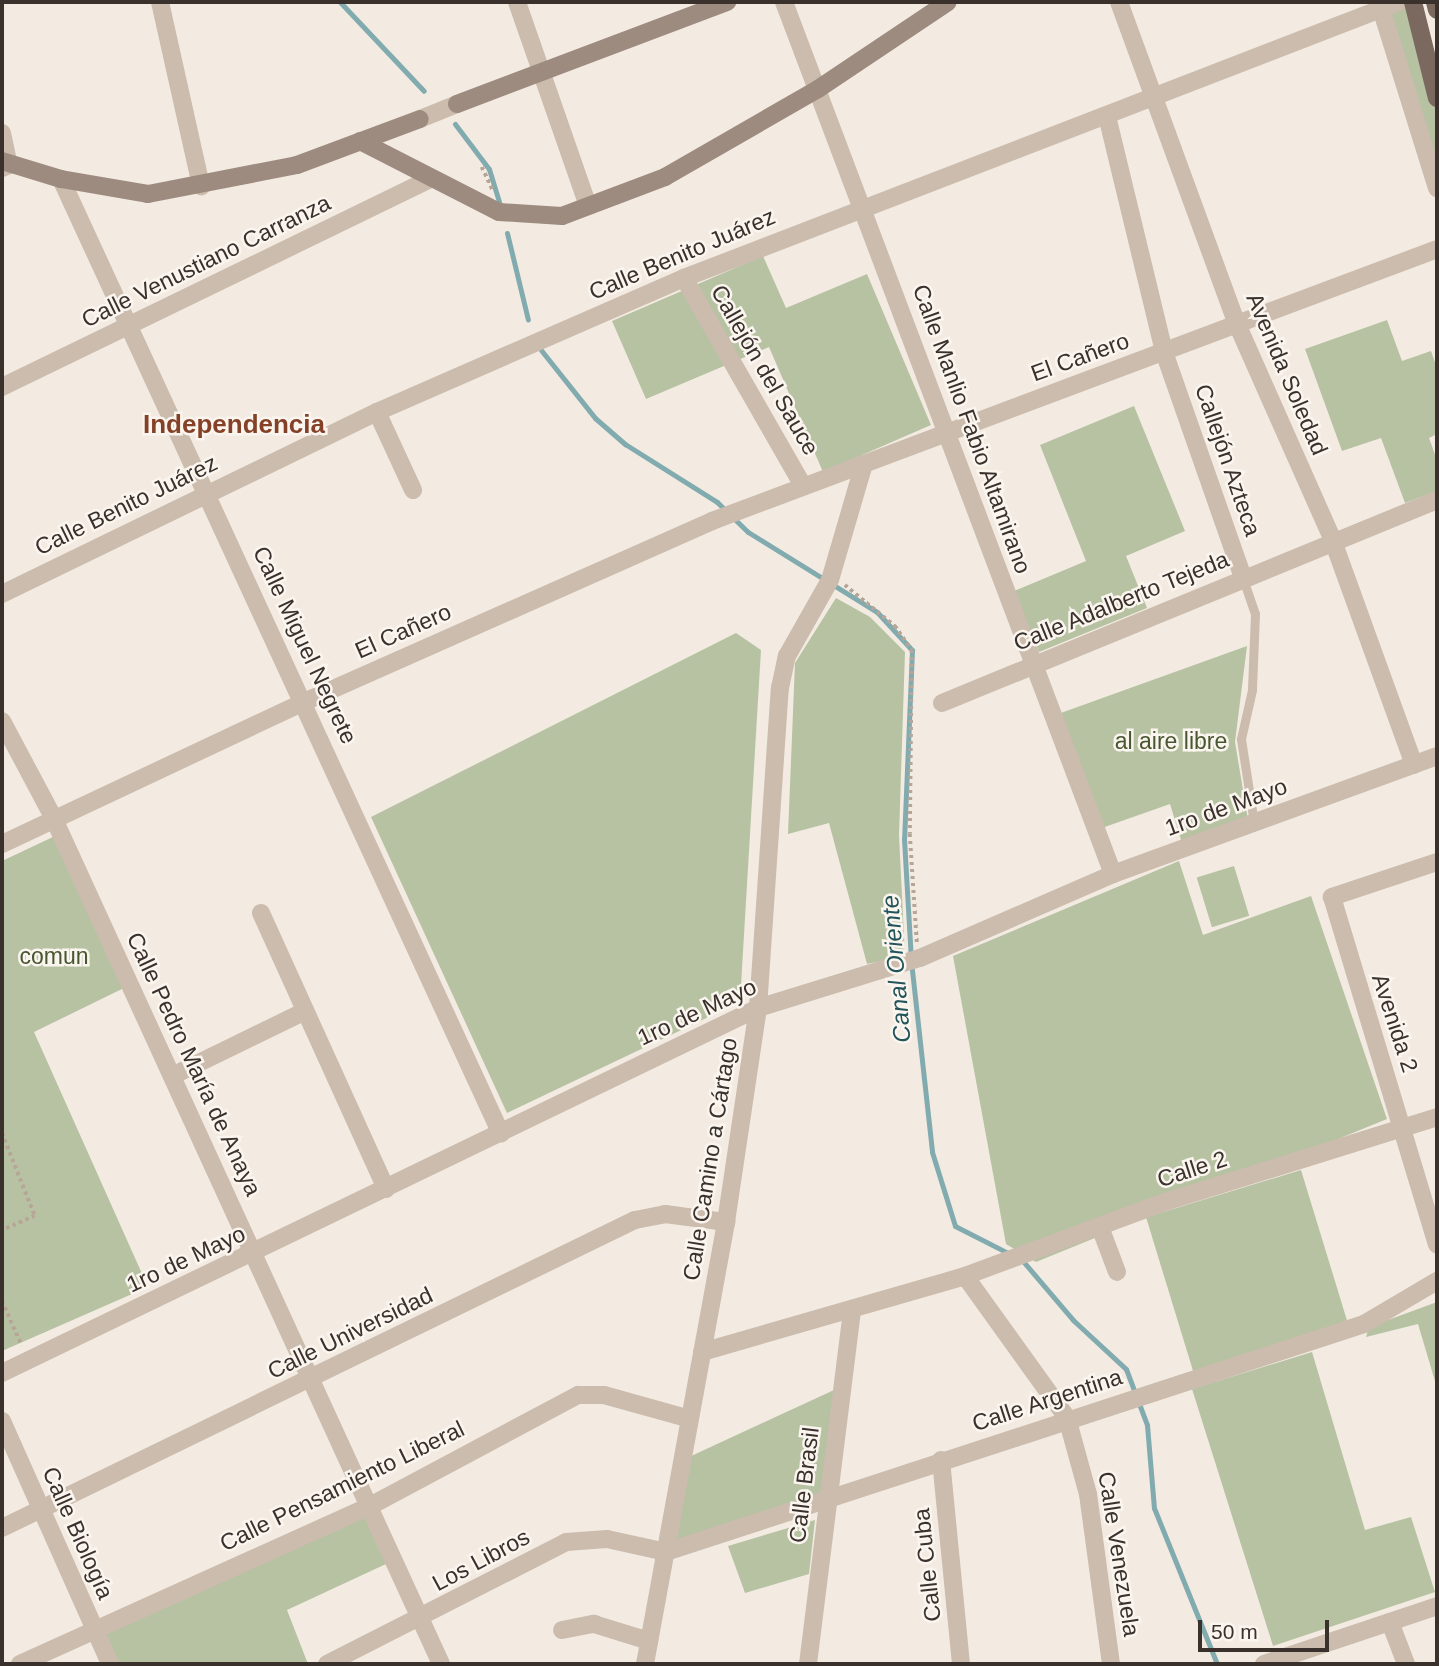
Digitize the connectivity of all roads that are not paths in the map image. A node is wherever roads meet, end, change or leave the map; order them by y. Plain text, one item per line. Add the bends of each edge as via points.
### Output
1 (160, 2) edge
2 (517, 2) edge
3 (727, 2) edge
4 (784, 2) edge
5 (948, 2) edge
6 (1119, 2) edge
7 (1399, 2) edge
8 (1413, 2) edge
9 (1435, 2) edge
10 (1380, 5) edge
11 (1437, 10) edge
12 (541, 73) junction
13 (818, 89) junction
14 (1151, 98) junction
15 (1437, 98) edge
16 (457, 104) joint
17 (1107, 116) junction
18 (420, 118) joint
19 (2, 133) edge
20 (359, 141) junction
21 (4, 164) edge
22 (432, 178) junction
23 (61, 179) junction
24 (201, 186) junction
25 (1437, 188) edge
26 (588, 206) junction
27 (862, 207) junction
28 (1437, 248) edge
29 (684, 278) junction
30 (1237, 324) junction
31 (128, 326) junction
32 (1164, 352) junction
33 (2, 387) edge
34 (377, 412) junction
35 (949, 432) junction
36 (864, 464) junction
37 (803, 486) junction
38 (413, 491) dead end
39 (206, 492) junction
40 (1437, 500) edge
41 (1333, 541) junction
42 (1243, 578) junction
43 (2, 594) edge
44 (1032, 664) junction
45 (304, 702) junction
46 (942, 703) dead end
47 (2, 722) edge
48 (1437, 756) edge
49 (1414, 765) junction
50 (54, 819) junction
51 (1254, 823) junction
52 (2, 844) edge
53 (1437, 862) edge
54 (1113, 874) junction
55 (261, 913) dead end
56 (758, 1008) junction
57 (305, 1011) junction
58 (172, 1076) junction
59 (1437, 1117) edge
60 (1404, 1128) junction
61 (501, 1133) junction
62 (386, 1189) junction
63 (726, 1222) junction
64 (1100, 1227) junction
65 (1437, 1244) edge
66 (254, 1254) junction
67 (1117, 1272) dead end
68 (965, 1276) junction
69 (1437, 1281) edge
70 (852, 1312) junction
71 (702, 1352) junction
72 (2, 1373) edge
73 (311, 1379) junction
74 (1067, 1418) junction
75 (690, 1419) junction
76 (2, 1421) edge
77 (941, 1460) junction
78 (826, 1499) junction
79 (370, 1506) junction
80 (40, 1510) junction
81 (2, 1528) edge
82 (666, 1552) junction
83 (1437, 1605) edge
84 (422, 1619) junction
85 (1390, 1622) junction
86 (562, 1630) dead end
87 (94, 1631) junction
88 (647, 1654) edge
89 (20, 1664) edge
90 (110, 1664) edge
91 (327, 1664) edge
92 (441, 1664) edge
93 (629, 1664) edge
94 (808, 1664) edge
95 (961, 1664) edge
96 (1111, 1664) edge
97 (1264, 1664) edge
98 (1406, 1664) edge

1 - 24 street
2 - 12 street
3 - 12 main road
4 - 13 street, Calle Manlio Fabio Altamirano
5 - 13 main road
6 - 14 street, Avenida Soledad
7 - 10 street, Calle Benito Juárez
8 - 15 main road
9 - 11 main road
10 - 14 street, Calle Benito Juárez
10 - 25 street
12 - 16 main road
12 - 26 street
13 - 26 main road via 665,177
13 - 27 street, Calle Manlio Fabio Altamirano
14 - 17 street, Calle Benito Juárez
14 - 30 street, Avenida Soledad
16 - 18 street
17 - 27 street, Calle Benito Juárez
17 - 32 street, Callejón Azteca
18 - 20 main road
19 - 21 street
20 - 22 main road
20 - 24 main road via 297,165
21 - 23 main road
22 - 26 main road via 499,212 562,216
22 - 31 street, Calle Venustiano Carranza
23 - 24 main road via 148,194
23 - 31 street, Calle Miguel Negrete
27 - 29 street, Calle Benito Juárez
27 - 35 street, Calle Manlio Fabio Altamirano
28 - 30 street, El Cañero
29 - 34 street, Calle Benito Juárez
29 - 37 street, Callejón del Sauce
30 - 32 street, El Cañero
30 - 41 street, Avenida Soledad
31 - 33 street, Calle Venustiano Carranza
31 - 39 street, Calle Miguel Negrete
32 - 35 street, El Cañero
32 - 42 street, Callejón Azteca
34 - 38 street
34 - 39 street, Calle Benito Juárez
35 - 36 street, El Cañero
35 - 44 street, Calle Manlio Fabio Altamirano
36 - 37 street, El Cañero
36 - 56 street, Calle Camino a Cártago via 831,578 787,656 779,688
37 - 45 street, El Cañero via 712,521
39 - 43 street, Calle Benito Juárez
39 - 45 street, Calle Miguel Negrete
40 - 41 street, Calle Adalberto Tejeda
41 - 42 street, Calle Adalberto Tejeda
41 - 49 street, Avenida Soledad
42 - 44 street, Calle Adalberto Tejeda
42 - 51 lane, Callejón Azteca via 1255,614 1252,690 1241,738
44 - 46 street, Calle Adalberto Tejeda
44 - 54 street, Calle Manlio Fabio Altamirano
45 - 50 street, El Cañero
45 - 61 street, Calle Miguel Negrete
47 - 50 street, Calle Pedro María de Anaya
48 - 49 street, 1ro de Mayo
49 - 51 street, 1ro de Mayo
50 - 52 street, El Cañero
50 - 58 street, Calle Pedro María de Anaya
51 - 54 street, 1ro de Mayo
53 - 60 street, Avenida 2 via 1332,897
54 - 56 street, 1ro de Mayo via 920,958
55 - 57 street
56 - 61 street, 1ro de Mayo
56 - 63 street, Calle Camino a Cártago
57 - 58 street
57 - 62 street
58 - 66 street, Calle Pedro María de Anaya
59 - 60 street, Calle 2
60 - 64 street, Calle 2
60 - 65 street, Avenida 2
61 - 62 street, 1ro de Mayo
62 - 66 street, 1ro de Mayo
63 - 71 street, Calle Camino a Cártago
63 - 73 street, Calle Universidad via 665,1214 635,1220
64 - 67 street
64 - 68 street, Calle 2
66 - 72 street, 1ro de Mayo
66 - 73 street, Calle Pedro María de Anaya
68 - 70 street, Calle 2
68 - 74 street, Calle Venezuela
69 - 74 street, Calle Argentina via 1364,1324
70 - 71 street, Calle 2
70 - 78 street, Calle Brasil
71 - 75 street, Calle Camino a Cártago
73 - 79 street, Calle Pedro María de Anaya
73 - 80 street, Calle Universidad
74 - 77 street, Calle Argentina
74 - 96 street, Calle Venezuela via 1088,1494
75 - 79 street, Calle Pensamiento Liberal via 604,1395 578,1395
75 - 82 street, Calle Camino a Cártago
76 - 80 street, Calle Biología
77 - 78 street, Calle Argentina
77 - 95 street, Calle Cuba
78 - 82 street, Calle Argentina
78 - 94 street, Calle Brasil
79 - 84 street, Calle Pedro María de Anaya
79 - 87 street, Calle Pensamiento Liberal
80 - 81 street, Calle Universidad
80 - 87 street, Calle Biología
82 - 84 street, Los Libros via 607,1539 566,1542
82 - 88 street, Calle Camino a Cártago
83 - 85 street
84 - 91 street, Los Libros
84 - 92 street, Calle Pedro María de Anaya
85 - 97 street
85 - 98 street
86 - 88 street via 594,1624
87 - 89 street, Calle Pensamiento Liberal
87 - 90 street, Calle Biología
88 - 93 street

